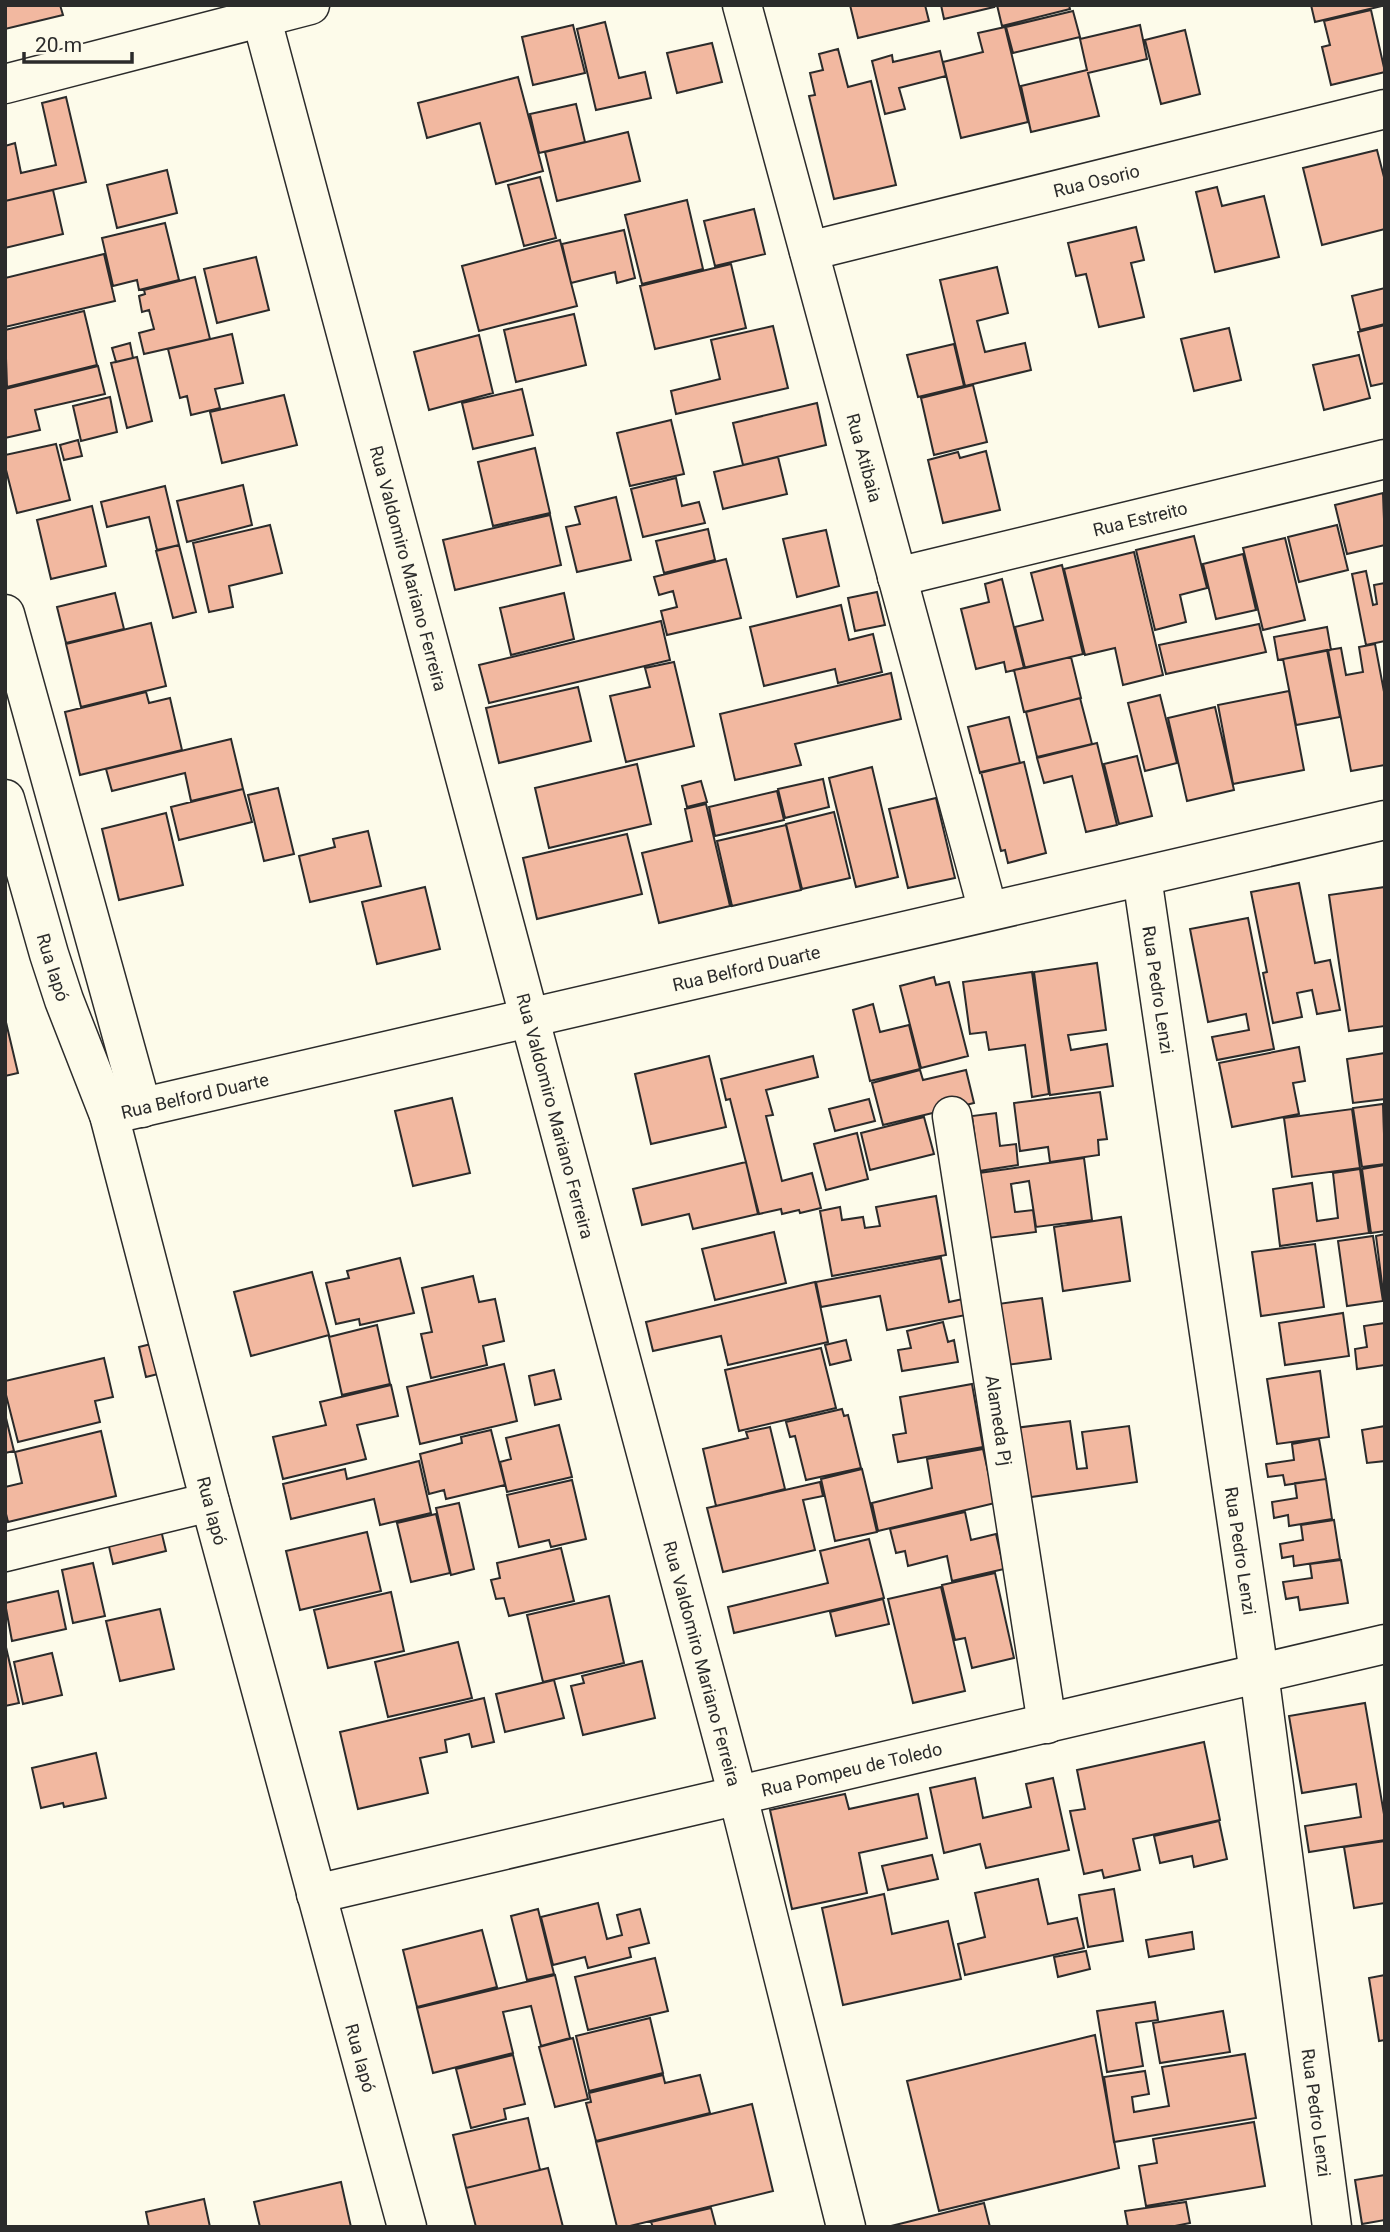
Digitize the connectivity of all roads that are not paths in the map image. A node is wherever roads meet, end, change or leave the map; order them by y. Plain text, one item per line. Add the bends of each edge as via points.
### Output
1 (310, 5) edge
2 (742, 5) edge
3 (259, 12) edge
4 (5, 84) edge
5 (1385, 109) edge
6 (809, 251) junction
7 (1385, 458) edge
8 (897, 577) junction
9 (5, 614) edge
10 (5, 799) edge
11 (1385, 820) edge
12 (1142, 877) junction
13 (988, 911) junction
14 (529, 1016) junction
15 (125, 1112) junction
16 (952, 1116) dead end
17 (210, 1502) junction
18 (5, 1552) edge
19 (1385, 1644) edge
20 (1259, 1673) junction
21 (1047, 1724) junction
22 (738, 1796) junction
23 (316, 1894) junction
24 (407, 2227) edge
25 (846, 2227) edge
26 (1332, 2227) edge

1 - 3 street
2 - 6 street, Rua Atibaia
3 - 4 street
3 - 14 street, Rua Valdomiro Mariano Ferreira
5 - 6 street, Rua Osorio
6 - 8 street, Rua Atibaia
7 - 8 street, Rua Estreito
8 - 13 street, Rua Atibaia
9 - 15 street, Rua Iapó
10 - 15 street, Rua Iapó via 53,966
11 - 12 street, Rua Belford Duarte
12 - 13 street, Rua Belford Duarte
12 - 20 street, Rua Pedro Lenzi
13 - 14 street, Rua Belford Duarte
14 - 15 street, Rua Belford Duarte
14 - 22 street, Rua Valdomiro Mariano Ferreira
15 - 17 street, Rua Iapó
16 - 21 street, Alameda Pj
17 - 18 street
17 - 23 street, Rua Iapó
19 - 20 street, Rua Pompeu de Toledo
20 - 21 street, Rua Pompeu de Toledo
20 - 26 street, Rua Pedro Lenzi
21 - 22 street, Rua Pompeu de Toledo
22 - 23 street, Rua Pompeu de Toledo
22 - 25 street, Rua Valdomiro Mariano Ferreira
23 - 24 street, Rua Iapó

